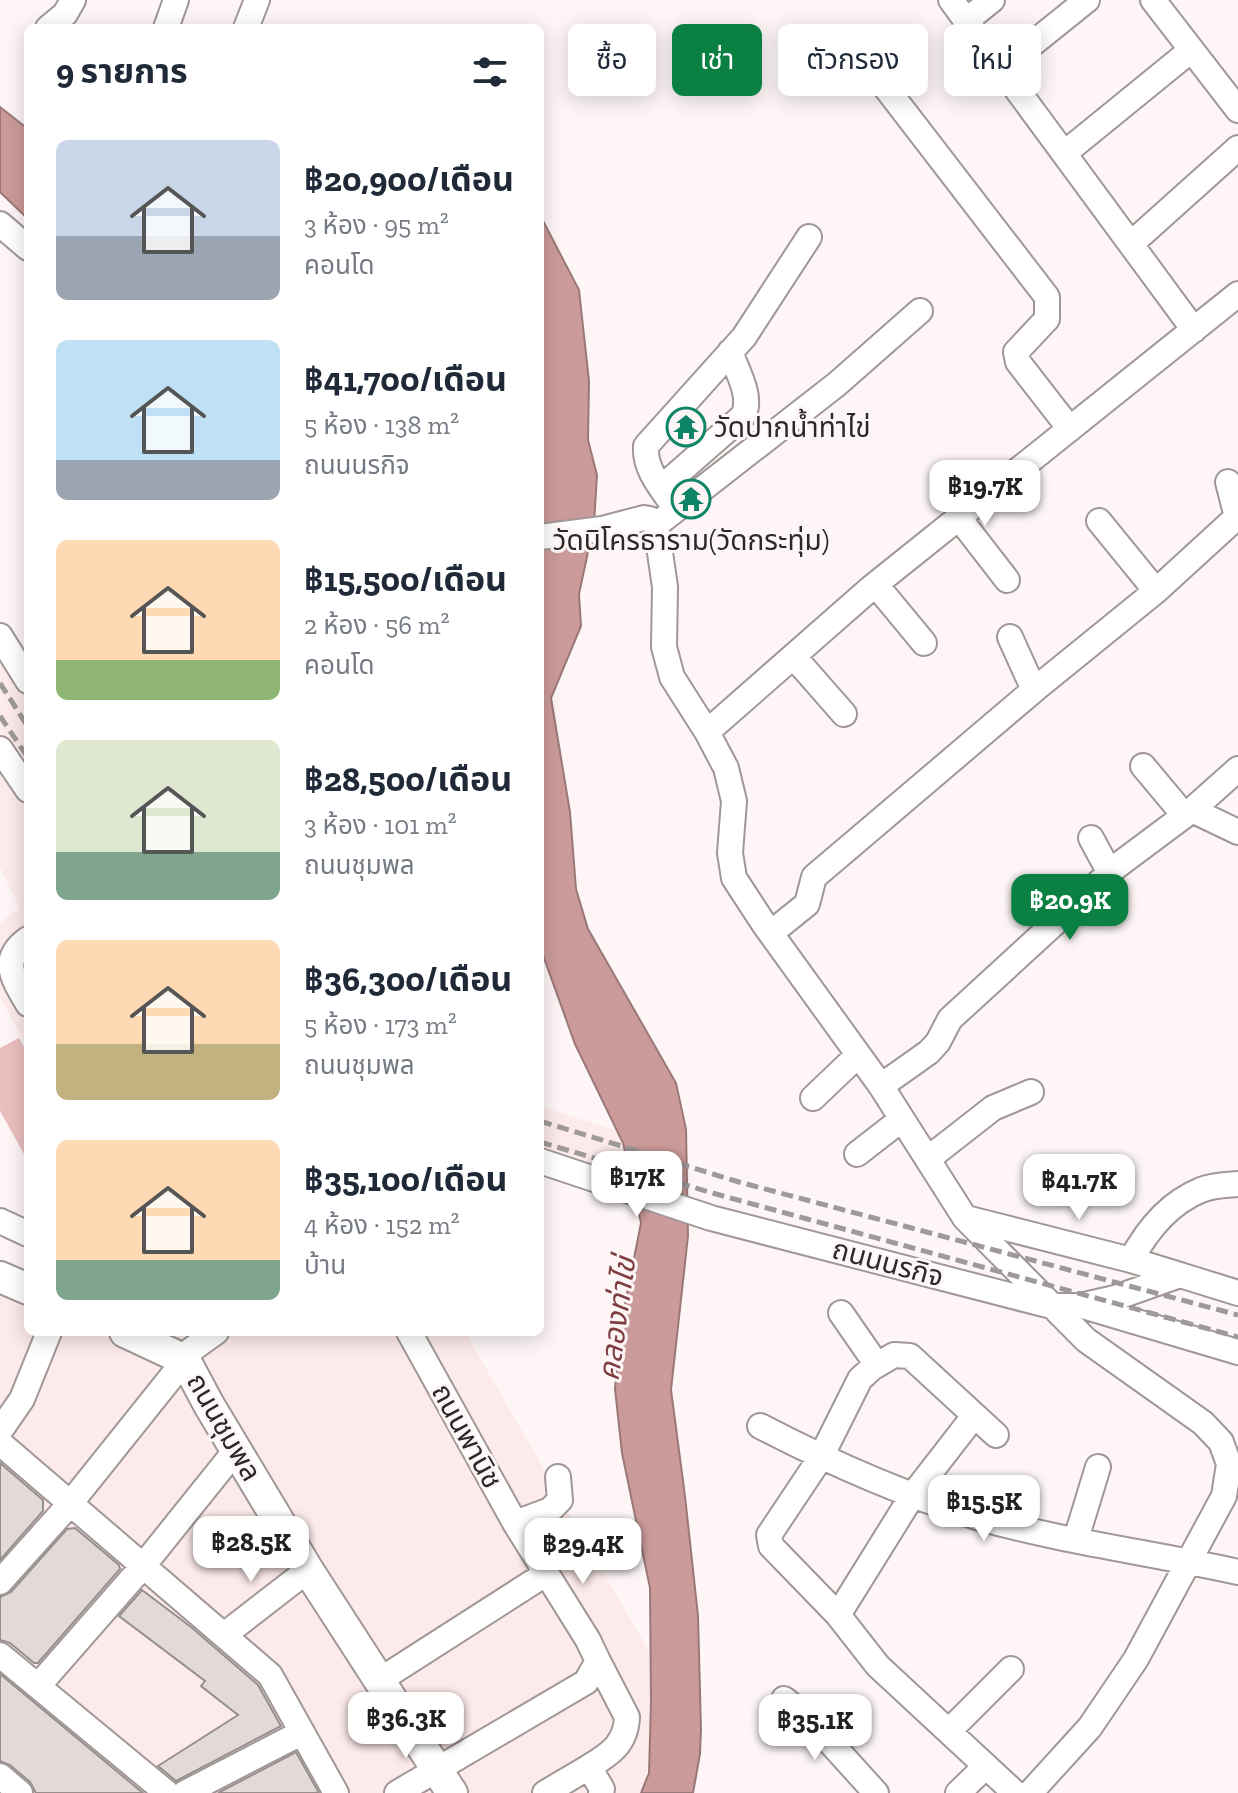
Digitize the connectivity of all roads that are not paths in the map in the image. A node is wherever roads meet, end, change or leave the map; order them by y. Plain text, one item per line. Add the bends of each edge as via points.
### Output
1 (73, 0) edge
2 (176, 0) edge
3 (257, 0) edge
4 (951, 0) edge
5 (992, 0) edge
6 (1087, 0) edge
7 (1153, 0) edge
8 (967, 20) junction
9 (53, 24) edge
10 (167, 24) edge
11 (248, 24) edge
12 (970, 24) edge
13 (1041, 37) edge
14 (1190, 51) junction
15 (892, 96) edge
16 (1022, 96) edge
17 (1237, 107) edge
18 (1238, 148) edge
19 (1066, 152) junction
20 (0, 224) edge
21 (809, 237) dead end
22 (1132, 243) junction
23 (24, 245) edge
24 (1238, 294) edge
25 (920, 311) dead end
26 (1194, 330) junction
27 (730, 352) junction
28 (1070, 429) junction
29 (1228, 482) dead end
30 (661, 488) junction
31 (676, 509) junction
32 (1238, 516) edge
33 (959, 518) junction
34 (1099, 521) dead end
35 (656, 525) junction
36 (544, 536) edge
37 (1007, 580) dead end
38 (876, 585) junction
39 (1156, 591) junction
40 (0, 636) edge
41 (1010, 637) dead end
42 (924, 643) dead end
43 (794, 657) junction
44 (24, 675) edge
45 (1034, 690) junction
46 (844, 714) dead end
47 (707, 732) junction
48 (0, 749) edge
49 (1143, 766) dead end
50 (1238, 769) edge
51 (24, 784) edge
52 (1188, 813) junction
53 (1238, 832) edge
54 (1091, 838) dead end
55 (1110, 873) junction
56 (771, 933) junction
57 (24, 941) edge
58 (24, 997) edge
59 (858, 1055) junction
60 (881, 1086) junction
61 (1031, 1092) dead end
62 (813, 1098) dead end
63 (902, 1119) junction
64 (857, 1154) dead end
65 (929, 1158) junction
66 (544, 1162) edge
67 (1238, 1184) edge
68 (965, 1218) junction
69 (0, 1221) edge
70 (24, 1232) edge
71 (1131, 1260) junction
72 (1180, 1275) junction
73 (0, 1277) edge
74 (24, 1287) edge
75 (1238, 1293) edge
76 (1051, 1306) junction
77 (1080, 1306) junction
78 (841, 1313) dead end
79 (47, 1336) edge
80 (134, 1336) edge
81 (210, 1336) edge
82 (411, 1336) edge
83 (1238, 1352) edge
84 (185, 1360) junction
85 (877, 1365) junction
86 (11, 1395) edge
87 (974, 1416) junction
88 (760, 1426) dead end
89 (0, 1431) edge
90 (996, 1435) dead end
91 (0, 1443) edge
92 (236, 1450) junction
93 (821, 1457) junction
94 (1098, 1467) dead end
95 (558, 1477) dead end
96 (912, 1496) junction
97 (69, 1505) junction
98 (515, 1523) junction
99 (1076, 1539) junction
100 (1189, 1561) junction
101 (143, 1566) junction
102 (308, 1570) junction
103 (1238, 1572) edge
104 (547, 1573) junction
105 (0, 1582) edge
106 (838, 1615) junction
107 (224, 1635) junction
108 (0, 1655) edge
109 (598, 1661) junction
110 (1011, 1669) dead end
111 (380, 1680) junction
112 (38, 1686) junction
113 (784, 1699) dead end
114 (949, 1731) junction
115 (301, 1733) junction
116 (986, 1766) junction
117 (589, 1767) junction
118 (0, 1776) edge
119 (445, 1781) edge
120 (20, 1793) edge
121 (167, 1793) edge
122 (185, 1793) edge
123 (336, 1793) edge
124 (397, 1793) edge
125 (545, 1793) edge
126 (601, 1793) edge
127 (876, 1793) edge
128 (958, 1793) edge
129 (1015, 1793) edge
130 (1030, 1793) edge

1 - 9 street
2 - 10 street
3 - 11 street
4 - 8 street
5 - 8 street
6 - 13 street
7 - 14 street
8 - 12 street
14 - 17 street
14 - 19 street
15 - 28 street via 1047,297 1047,319 1016,352 1018,362
16 - 19 street
18 - 22 street
19 - 22 street
20 - 23 street
21 - 27 street
22 - 26 street
24 - 26 street
25 - 31 street via 837,384
26 - 28 street
27 - 30 street via 646,446 645,457
27 - 30 street via 747,409
28 - 33 street
29 - 32 street
30 - 31 street
31 - 35 street
32 - 39 street
33 - 37 street
33 - 38 street
34 - 39 street
35 - 36 street via 644,518
35 - 47 street via 665,587 664,647 672,677
38 - 42 street
38 - 43 street
39 - 45 street
40 - 44 street
41 - 45 street
43 - 46 street
43 - 47 street
45 - 56 street via 814,877 806,906
47 - 56 street via 726,768 734,801 734,878
48 - 51 street
49 - 52 street
50 - 52 street
52 - 53 street
52 - 55 street
54 - 55 street
55 - 60 street via 950,1019 929,1052
56 - 59 street
57 - 58 street via 12,948 8,959
59 - 60 street
59 - 62 street
60 - 63 street
61 - 65 street via 993,1108
63 - 64 street
63 - 65 street
65 - 68 street
66 - 76 street, ถนนนรกิจ via 711,1218
67 - 71 street via 1202,1189 1175,1205 1155,1222
68 - 71 street
68 - 76 street
69 - 70 street
71 - 72 street
72 - 75 street
72 - 77 street, ถนนนรกิจ
73 - 74 main road
76 - 77 street, ถนนนรกิจ
76 - 100 street via 1086,1340 1203,1423 1221,1442 1229,1464 1224,1496
77 - 83 street
78 - 85 street
79 - 86 street
80 - 84 main road, ถนนชุมพล
81 - 84 street
82 - 98 street, ถนนพานิช
84 - 92 main road, ถนนชุมพล
84 - 97 street
85 - 87 street via 894,1355 910,1356
85 - 93 street via 860,1379
86 - 89 street
87 - 90 street
87 - 96 street
88 - 93 street
91 - 97 street
92 - 101 street
92 - 102 main road, ถนนชุมพล
93 - 96 street
93 - 106 street via 769,1535 771,1546
94 - 99 street
95 - 98 street via 560,1500 550,1510
96 - 99 street
96 - 106 street
97 - 101 street
97 - 105 street
98 - 104 street, ถนนพานิช
99 - 100 street
100 - 103 street
100 - 130 street via 1136,1659 1090,1727
101 - 107 street
101 - 112 street
102 - 107 street
102 - 111 main road, ถนนชุมพล
104 - 109 street, ถนนพานิช
104 - 111 street
106 - 114 street via 878,1666
107 - 115 street via 270,1675
108 - 112 street
109 - 117 street, ถนนพานิช via 627,1725 618,1746
109 - 119 street via 586,1682
110 - 114 street
111 - 119 main road, ถนนชุมพล
112 - 121 street
113 - 127 street
114 - 116 street
115 - 122 street
115 - 123 street
116 - 128 street
116 - 129 street
117 - 125 street, ถนนพานิช
117 - 126 street
118 - 120 street
119 - 124 street

